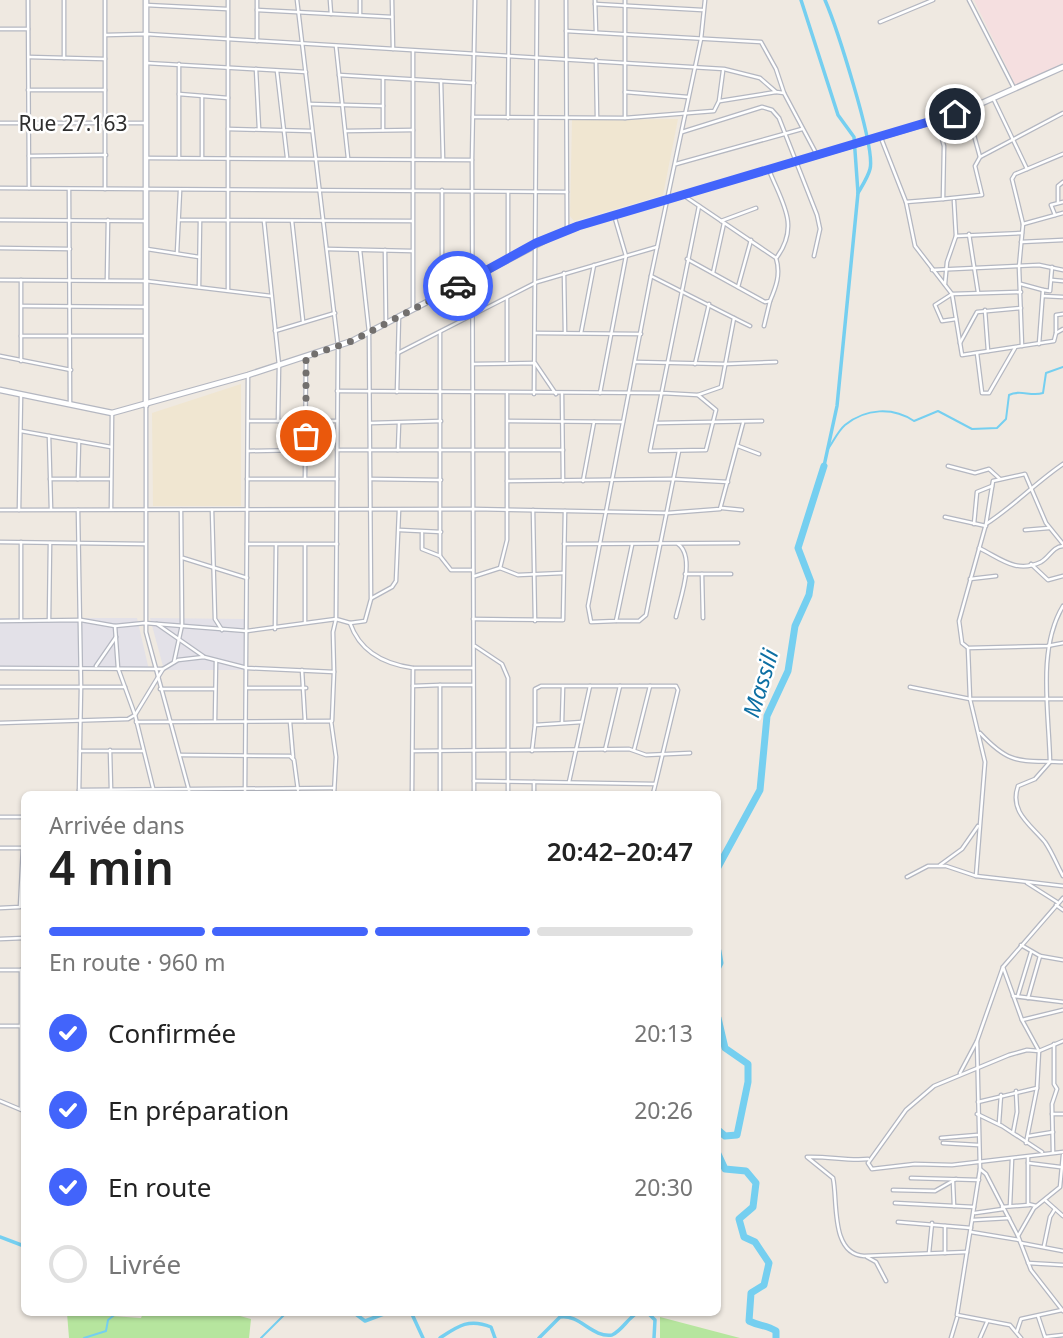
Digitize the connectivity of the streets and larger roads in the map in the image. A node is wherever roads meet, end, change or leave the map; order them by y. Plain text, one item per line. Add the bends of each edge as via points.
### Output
1 (28, 0) edge
2 (64, 0) edge
3 (105, 0) edge
4 (179, 0) edge
5 (228, 0) edge
6 (257, 0) edge
7 (297, 0) edge
8 (330, 0) edge
9 (360, 0) edge
10 (392, 0) edge
11 (475, 0) edge
12 (509, 0) edge
13 (537, 0) edge
14 (566, 0) edge
15 (654, 0) edge
16 (682, 0) edge
17 (705, 0) edge
18 (931, 0) edge
19 (970, 0) edge
20 (595, 2) edge
21 (625, 2) edge
22 (146, 3) edge
23 (179, 6) junction
24 (654, 7) junction
25 (682, 8) junction
26 (228, 9) junction
27 (257, 10) junction
28 (702, 10) junction
29 (298, 12) junction
30 (331, 15) junction
31 (360, 16) junction
32 (392, 18) junction
33 (880, 22) dead end
34 (0, 29) edge
35 (28, 29) junction
36 (566, 31) junction
37 (596, 32) junction
38 (146, 34) junction
39 (625, 34) junction
40 (106, 35) junction
41 (701, 39) junction
42 (228, 40) junction
43 (257, 41) junction
44 (302, 44) junction
45 (336, 46) junction
46 (393, 50) junction
47 (413, 51) junction
48 (476, 55) junction
49 (29, 57) junction
50 (508, 57) junction
51 (64, 58) junction
52 (105, 59) junction
53 (538, 59) junction
54 (566, 60) junction
55 (596, 60) junction
56 (625, 61) junction
57 (146, 63) junction
58 (179, 64) junction
59 (695, 66) junction
60 (1063, 67) edge
61 (228, 68) junction
62 (256, 69) junction
63 (724, 69) junction
64 (276, 71) junction
65 (306, 72) junction
66 (339, 75) junction
67 (383, 78) junction
68 (413, 80) junction
69 (441, 81) junction
70 (474, 83) junction
71 (28, 90) junction
72 (105, 90) junction
73 (1015, 90) junction
74 (625, 92) junction
75 (776, 92) junction
76 (784, 93) junction
77 (179, 94) junction
78 (202, 96) junction
79 (688, 97) junction
80 (228, 98) junction
81 (994, 100) junction
82 (719, 101) junction
83 (310, 104) junction
84 (342, 105) junction
85 (383, 106) junction
86 (967, 110) junction
87 (715, 111) junction
88 (1063, 113) edge
89 (685, 115) junction
90 (473, 117) junction
91 (537, 117) junction
92 (566, 117) junction
93 (597, 117) junction
94 (508, 118) junction
95 (625, 118) junction
96 (937, 120) junction
97 (105, 122) junction
98 (713, 122) junction
99 (0, 123) edge
100 (28, 123) junction
101 (146, 123) junction
102 (228, 129) junction
103 (803, 129) junction
104 (259, 130) junction
105 (282, 130) junction
106 (383, 130) junction
107 (413, 130) junction
108 (313, 131) junction
109 (345, 131) junction
110 (682, 132) junction
111 (785, 134) junction
112 (880, 135) junction
113 (1011, 139) junction
114 (1063, 154) edge
115 (106, 155) junction
116 (817, 155) junction
117 (28, 156) junction
118 (981, 157) junction
119 (146, 158) junction
120 (179, 158) junction
121 (202, 158) junction
122 (229, 159) junction
123 (287, 159) junction
124 (317, 159) junction
125 (348, 159) junction
126 (412, 159) junction
127 (443, 159) junction
128 (472, 160) junction
129 (795, 162) junction
130 (676, 164) junction
131 (1027, 169) junction
132 (769, 170) junction
133 (1063, 182) edge
134 (0, 188) edge
135 (29, 188) junction
136 (69, 189) junction
137 (105, 189) junction
138 (146, 190) junction
139 (230, 190) junction
140 (320, 190) junction
141 (412, 190) junction
142 (442, 190) junction
143 (180, 191) junction
144 (474, 191) junction
145 (508, 192) junction
146 (538, 192) junction
147 (567, 192) junction
148 (683, 195) junction
149 (943, 199) junction
150 (954, 199) junction
151 (668, 200) junction
152 (906, 202) junction
153 (1061, 202) edge
154 (699, 205) junction
155 (756, 208) dead end
156 (1062, 214) edge
157 (614, 215) junction
158 (1055, 215) junction
159 (0, 220) edge
160 (70, 220) junction
161 (108, 220) junction
162 (179, 220) junction
163 (146, 221) junction
164 (200, 221) junction
165 (229, 221) junction
166 (264, 221) junction
167 (292, 221) junction
168 (324, 221) junction
169 (412, 221) junction
170 (722, 222) junction
171 (1023, 224) junction
172 (567, 229) junction
173 (1022, 233) junction
174 (969, 234) junction
175 (956, 236) junction
176 (751, 240) junction
177 (1063, 240) edge
178 (1021, 242) junction
179 (536, 243) junction
180 (657, 247) junction
181 (0, 248) edge
182 (146, 248) junction
183 (327, 248) junction
184 (69, 249) junction
185 (360, 250) junction
186 (385, 250) junction
187 (412, 251) junction
188 (177, 253) junction
189 (626, 256) junction
190 (814, 256) dead end
191 (199, 257) junction
192 (508, 258) junction
193 (776, 258) junction
194 (687, 260) junction
195 (594, 264) junction
196 (974, 267) junction
197 (1019, 267) junction
198 (1052, 267) junction
199 (932, 270) junction
200 (1063, 270) edge
201 (946, 271) junction
202 (564, 273) junction
203 (713, 273) junction
204 (475, 276) junction
205 (651, 276) junction
206 (70, 278) junction
207 (107, 279) junction
208 (0, 280) edge
209 (22, 280) junction
210 (1051, 280) junction
211 (146, 281) junction
212 (1063, 281) edge
213 (537, 282) junction
214 (1021, 284) junction
215 (945, 285) junction
216 (199, 287) junction
217 (738, 287) junction
218 (228, 290) junction
219 (1043, 290) junction
220 (681, 291) junction
221 (978, 292) junction
222 (1021, 292) junction
223 (442, 294) junction
224 (952, 294) junction
225 (271, 296) junction
226 (1043, 296) junction
227 (1063, 297) edge
228 (507, 298) junction
229 (770, 301) junction
230 (709, 304) junction
231 (22, 306) junction
232 (146, 306) junction
233 (70, 307) junction
234 (1021, 308) junction
235 (413, 309) junction
236 (985, 310) junction
237 (335, 313) junction
238 (1063, 314) edge
239 (398, 316) junction
240 (474, 316) junction
241 (734, 318) junction
242 (956, 319) junction
243 (303, 321) junction
244 (386, 324) junction
245 (750, 326) dead end
246 (764, 326) dead end
247 (1063, 329) edge
248 (275, 331) junction
249 (369, 332) junction
250 (440, 332) junction
251 (1056, 332) junction
252 (536, 333) junction
253 (565, 333) junction
254 (581, 333) junction
255 (611, 334) junction
256 (640, 334) junction
257 (71, 335) junction
258 (21, 336) junction
259 (146, 336) junction
260 (960, 343) junction
261 (1039, 344) junction
262 (338, 346) junction
263 (1022, 346) junction
264 (1015, 348) junction
265 (988, 351) junction
266 (398, 353) junction
267 (976, 353) junction
268 (0, 356) edge
269 (306, 357) junction
270 (21, 361) junction
271 (507, 362) junction
272 (636, 362) junction
273 (776, 362) dead end
274 (535, 363) junction
275 (668, 363) junction
276 (474, 364) junction
277 (695, 364) junction
278 (726, 364) junction
279 (278, 365) junction
280 (71, 370) junction
281 (248, 375) junction
282 (0, 390) edge
283 (337, 391) junction
284 (370, 392) junction
285 (397, 392) junction
286 (440, 393) junction
287 (475, 393) junction
288 (600, 393) junction
289 (662, 393) junction
290 (507, 394) junction
291 (534, 394) junction
292 (556, 394) junction
293 (562, 394) junction
294 (629, 394) junction
295 (21, 396) junction
296 (698, 396) junction
297 (146, 405) junction
298 (69, 406) junction
299 (112, 413) junction
300 (248, 421) junction
301 (278, 421) junction
302 (306, 421) junction
303 (337, 421) junction
304 (441, 421) junction
305 (507, 421) junction
306 (714, 421) junction
307 (399, 422) junction
308 (562, 422) junction
309 (594, 422) junction
310 (623, 422) junction
311 (762, 422) dead end
312 (370, 423) junction
313 (656, 423) junction
314 (743, 423) junction
315 (21, 430) junction
316 (49, 436) junction
317 (79, 442) junction
318 (738, 446) junction
319 (112, 447) junction
320 (305, 450) junction
321 (337, 450) junction
322 (370, 450) junction
323 (398, 450) junction
324 (441, 450) junction
325 (474, 450) junction
326 (563, 450) junction
327 (248, 451) junction
328 (506, 451) junction
329 (679, 451) junction
330 (759, 454) dead end
331 (1063, 464) edge
332 (948, 466) dead end
333 (305, 478) junction
334 (78, 479) junction
335 (111, 479) junction
336 (247, 479) junction
337 (337, 479) junction
338 (370, 479) junction
339 (672, 479) junction
340 (1000, 479) junction
341 (50, 480) junction
342 (441, 480) junction
343 (507, 481) junction
344 (563, 481) junction
345 (583, 481) junction
346 (611, 482) junction
347 (728, 482) junction
348 (1032, 485) junction
349 (992, 486) junction
350 (722, 508) junction
351 (111, 509) junction
352 (370, 509) junction
353 (441, 509) junction
354 (474, 509) junction
355 (0, 510) edge
356 (19, 510) junction
357 (51, 510) junction
358 (78, 510) junction
359 (146, 510) junction
360 (181, 510) junction
361 (212, 510) junction
362 (247, 510) junction
363 (338, 510) junction
364 (400, 510) junction
365 (507, 510) junction
366 (533, 510) junction
367 (742, 510) dead end
368 (565, 511) junction
369 (607, 512) junction
370 (668, 513) junction
371 (945, 517) dead end
372 (974, 524) junction
373 (986, 525) junction
374 (1049, 528) junction
375 (400, 530) junction
376 (1025, 530) dead end
377 (422, 532) junction
378 (441, 532) junction
379 (0, 542) edge
380 (21, 542) junction
381 (50, 543) junction
382 (738, 543) dead end
383 (79, 544) junction
384 (145, 544) junction
385 (247, 544) junction
386 (337, 544) junction
387 (564, 544) junction
388 (662, 544) junction
389 (678, 544) junction
390 (276, 545) junction
391 (305, 545) junction
392 (601, 545) junction
393 (632, 545) junction
394 (1063, 545) edge
395 (979, 548) junction
396 (440, 556) junction
397 (181, 558) junction
398 (1031, 564) junction
399 (213, 567) junction
400 (500, 568) junction
401 (474, 570) junction
402 (534, 573) junction
403 (563, 573) junction
404 (685, 574) junction
405 (702, 574) junction
406 (731, 575) dead end
407 (996, 576) dead end
408 (1063, 576) edge
409 (474, 577) junction
410 (247, 578) junction
411 (970, 579) junction
412 (370, 599) junction
413 (1063, 606) edge
414 (676, 617) dead end
415 (703, 618) dead end
416 (336, 619) junction
417 (473, 619) junction
418 (21, 620) junction
419 (49, 620) junction
420 (0, 621) edge
421 (81, 621) junction
422 (535, 621) junction
423 (616, 621) junction
424 (145, 622) junction
425 (305, 622) junction
426 (350, 623) junction
427 (156, 624) junction
428 (182, 625) junction
429 (116, 626) junction
430 (275, 629) junction
431 (222, 630) junction
432 (247, 631) junction
433 (116, 637) junction
434 (180, 641) junction
435 (1063, 643) edge
436 (473, 645) junction
437 (1047, 646) junction
438 (968, 648) junction
439 (204, 657) junction
440 (216, 660) junction
441 (174, 662) junction
442 (96, 666) junction
443 (414, 667) junction
444 (0, 668) edge
445 (118, 668) junction
446 (154, 668) junction
447 (247, 668) junction
448 (473, 668) junction
449 (80, 669) junction
450 (163, 669) junction
451 (302, 670) junction
452 (334, 672) junction
453 (157, 679) junction
454 (440, 685) junction
455 (473, 685) junction
456 (413, 686) junction
457 (590, 686) junction
458 (620, 686) junction
459 (650, 686) junction
460 (0, 687) edge
461 (125, 687) junction
462 (563, 687) junction
463 (910, 687) dead end
464 (81, 688) junction
465 (247, 688) junction
466 (306, 688) junction
467 (160, 689) junction
468 (215, 689) junction
469 (1049, 697) junction
470 (971, 699) junction
471 (1063, 699) edge
472 (135, 715) junction
473 (169, 720) junction
474 (246, 721) junction
475 (290, 721) junction
476 (305, 721) junction
477 (332, 721) junction
478 (136, 722) junction
479 (215, 722) junction
480 (582, 722) junction
481 (0, 723) edge
482 (79, 723) junction
483 (562, 723) junction
484 (535, 725) junction
485 (980, 733) junction
486 (110, 750) junction
487 (505, 750) junction
488 (605, 750) junction
489 (634, 750) junction
490 (79, 751) junction
491 (143, 751) junction
492 (414, 751) junction
493 (440, 751) junction
494 (532, 751) junction
495 (575, 751) junction
496 (476, 752) junction
497 (690, 753) dead end
498 (246, 754) junction
499 (662, 754) junction
500 (179, 755) junction
501 (293, 757) junction
502 (1049, 762) junction
503 (1063, 762) edge
504 (474, 781) junction
505 (508, 782) junction
506 (534, 782) junction
507 (569, 782) junction
508 (655, 784) junction
509 (153, 788) junction
510 (334, 788) joint
511 (111, 789) junction
512 (140, 789) joint
513 (189, 789) junction
514 (298, 790) junction
515 (79, 791) edge
516 (90, 791) edge
517 (226, 791) edge
518 (245, 791) edge
519 (286, 791) edge
520 (412, 791) edge
521 (440, 791) edge
522 (474, 791) edge
523 (508, 791) edge
524 (534, 791) edge
525 (653, 791) edge
526 (0, 817) edge
527 (21, 817) edge
528 (978, 825) junction
529 (0, 848) edge
530 (21, 848) edge
531 (938, 866) junction
532 (976, 876) junction
533 (1063, 876) edge
534 (907, 877) dead end
535 (1025, 880) junction
536 (1063, 886) edge
537 (21, 898) edge
538 (1063, 898) edge
539 (1057, 904) junction
540 (0, 908) edge
541 (1063, 910) edge
542 (21, 938) edge
543 (0, 939) edge
544 (1021, 944) junction
545 (1031, 952) junction
546 (1040, 956) junction
547 (1063, 960) edge
548 (1003, 967) junction
549 (0, 970) edge
550 (21, 970) edge
551 (1015, 996) junction
552 (1028, 998) junction
553 (1063, 1002) edge
554 (1063, 1010) edge
555 (1022, 1020) junction
556 (0, 1026) edge
557 (21, 1026) edge
558 (977, 1041) junction
559 (1063, 1041) edge
560 (1054, 1044) junction
561 (1040, 1051) junction
562 (980, 1068) junction
563 (960, 1074) junction
564 (1037, 1088) junction
565 (1016, 1091) junction
566 (1001, 1095) junction
567 (0, 1101) edge
568 (978, 1102) junction
569 (21, 1109) edge
570 (977, 1114) junction
571 (1052, 1114) junction
572 (1063, 1114) edge
573 (999, 1124) junction
574 (1053, 1132) junction
575 (1013, 1133) junction
576 (977, 1135) junction
577 (1028, 1137) junction
578 (1026, 1143) junction
579 (978, 1145) junction
580 (1042, 1152) junction
581 (1054, 1152) junction
582 (1063, 1154) edge
583 (1028, 1157) junction
584 (869, 1159) junction
585 (1012, 1159) junction
586 (980, 1163) junction
587 (1028, 1163) junction
588 (1060, 1167) junction
589 (980, 1169) junction
590 (911, 1178) dead end
591 (954, 1180) junction
592 (979, 1180) junction
593 (1061, 1186) edge
594 (893, 1190) dead end
595 (1045, 1200) junction
596 (895, 1203) dead end
597 (1029, 1205) junction
598 (954, 1206) junction
599 (1010, 1206) junction
600 (1037, 1206) junction
601 (974, 1207) junction
602 (1002, 1208) junction
603 (1055, 1209) junction
604 (973, 1213) junction
605 (1063, 1216) edge
606 (1009, 1218) junction
607 (972, 1220) junction
608 (898, 1222) dead end
609 (932, 1223) junction
610 (945, 1226) junction
611 (971, 1230) junction
612 (1019, 1240) junction
613 (1044, 1246) junction
614 (1063, 1251) edge
615 (967, 1252) junction
616 (945, 1253) junction
617 (929, 1254) junction
618 (866, 1256) junction
619 (1028, 1263) junction
620 (1063, 1265) edge
621 (886, 1281) dead end
622 (1062, 1309) edge
623 (957, 1316) junction
624 (1038, 1316) junction
625 (987, 1322) junction
626 (1017, 1331) junction
627 (1063, 1335) edge
628 (951, 1338) edge
629 (980, 1338) edge
630 (1021, 1338) edge

1 - 35 street
2 - 51 street
3 - 40 street
4 - 23 street
5 - 26 street
6 - 27 street
7 - 29 street
8 - 30 street
9 - 31 street
10 - 32 street
11 - 48 street
12 - 50 street
13 - 53 street
14 - 36 street
15 - 24 street
16 - 25 street
17 - 28 street
18 - 33 street
19 - 73 street
20 - 21 street
20 - 37 street
21 - 24 street
21 - 39 street
22 - 23 street
22 - 38 street
23 - 26 street
24 - 25 street
25 - 28 street
26 - 42 street
27 - 29 street
27 - 43 street
28 - 41 street
29 - 30 street
29 - 44 street
30 - 31 street
31 - 32 street
32 - 46 street
34 - 35 street
35 - 49 street
36 - 37 street
36 - 54 street
37 - 39 street
38 - 40 street
38 - 42 street
38 - 57 street
39 - 41 street
39 - 56 street
40 - 52 street
41 - 59 street
41 - 76 street via 761,42
42 - 43 street
42 - 61 street
43 - 44 street
44 - 45 street
44 - 65 street
45 - 46 street
45 - 66 street
46 - 47 street
47 - 48 street
47 - 68 street
48 - 50 street
48 - 70 street
49 - 51 street
49 - 71 street
50 - 53 street
50 - 94 street
51 - 52 street
52 - 72 street
53 - 54 street
53 - 91 street
54 - 55 street
54 - 92 street
55 - 56 street
55 - 93 street
56 - 59 street
56 - 74 street
57 - 58 street
57 - 101 street
58 - 61 street
58 - 77 street
59 - 63 street
59 - 79 street
60 - 73 street
61 - 62 street
61 - 80 street
62 - 64 street
62 - 104 street
63 - 75 street via 760,78
63 - 82 street
64 - 65 street
64 - 105 street
65 - 83 street
66 - 67 street
66 - 84 street
67 - 68 street
67 - 85 street
68 - 69 street
68 - 107 street
69 - 70 street
69 - 127 street
70 - 90 street
71 - 72 street
71 - 100 street
72 - 97 street
73 - 81 street
74 - 79 street
74 - 95 street
75 - 76 street
75 - 82 street
76 - 103 street
77 - 78 street
77 - 120 street
78 - 80 street
78 - 121 street
79 - 89 street
80 - 102 street
81 - 86 street
81 - 113 street
82 - 87 street
83 - 84 street
83 - 108 street
84 - 85 street
84 - 109 street
85 - 106 street
86 - 96 street
86 - 118 street
87 - 89 street
87 - 98 street
88 - 113 street
89 - 95 street
89 - 110 street
90 - 94 street
90 - 128 street
91 - 92 street
91 - 94 street
91 - 146 street
92 - 93 street
92 - 147 street
93 - 95 street
96 - 112 street
96 - 149 street via 944,146
97 - 100 street, Rue 27.163
97 - 101 street, Rue 27.163
97 - 115 street
98 - 110 street
98 - 111 street via 768,106
99 - 100 street, Rue 27.163
100 - 117 street
101 - 119 street
102 - 104 street
102 - 122 street
103 - 111 street
103 - 116 street
104 - 105 street
105 - 108 street
105 - 123 street
106 - 107 street
106 - 109 street
107 - 126 street
108 - 124 street
109 - 125 street
110 - 130 street
111 - 129 street
111 - 130 street
112 - 116 street
112 - 152 street
113 - 118 street
113 - 131 street
114 - 131 street
115 - 117 street
115 - 137 street
116 - 129 street
117 - 135 street
118 - 150 street via 975,166 982,195
119 - 120 street
119 - 138 street
120 - 121 street
121 - 122 street
122 - 123 street
122 - 139 street
123 - 124 street
124 - 125 street
124 - 140 street
125 - 126 street
126 - 127 street
126 - 141 street
127 - 128 street
128 - 144 street
129 - 132 street
129 - 190 street via 820,223
130 - 151 street
131 - 171 street via 1012,178
132 - 148 street
132 - 193 street via 790,223 786,244
133 - 153 street via 1058,186
134 - 135 street
135 - 136 street
136 - 137 street
136 - 160 street
137 - 138 street
138 - 143 street
138 - 163 street
139 - 140 street
139 - 143 street
139 - 165 street
140 - 141 street
140 - 168 street
141 - 142 street
141 - 169 street
142 - 144 street
142 - 223 street
143 - 162 street
144 - 145 street
144 - 204 street
145 - 146 street
145 - 192 street
146 - 147 street
146 - 179 street
147 - 172 street
148 - 151 street
148 - 154 street
149 - 150 street
149 - 152 street
150 - 175 street
151 - 157 street
151 - 180 street
152 - 199 street via 913,241
153 - 158 street via 1051,206
154 - 170 street
154 - 194 street
155 - 170 street
156 - 158 street
157 - 172 street
157 - 189 street
158 - 171 street
159 - 160 street
160 - 161 street
160 - 184 street
161 - 163 street
161 - 207 street
162 - 164 street
162 - 188 street
163 - 182 street
164 - 165 street
164 - 191 street
165 - 166 street
165 - 218 street
166 - 167 street
166 - 225 street
167 - 168 street
167 - 243 street
168 - 169 street
168 - 183 street
169 - 187 street
170 - 176 street
170 - 203 street
171 - 173 street
172 - 179 street
173 - 174 street
173 - 178 street
174 - 175 street
174 - 196 street
175 - 201 street
176 - 193 street
176 - 217 street
177 - 178 street
178 - 197 street
179 - 192 street
179 - 213 street
180 - 189 street
180 - 205 street
181 - 184 street
182 - 188 street
182 - 211 street
183 - 185 street
183 - 237 street
184 - 206 street
185 - 186 street
185 - 249 street
186 - 187 street
186 - 244 street
187 - 235 street
188 - 191 street
189 - 195 street
189 - 255 street
191 - 216 street
192 - 204 street
193 - 229 street via 779,272
194 - 203 street
194 - 220 street
195 - 202 street
195 - 254 street
196 - 197 street
196 - 201 street
196 - 221 street
197 - 198 street
197 - 214 street
198 - 200 street
198 - 210 street
199 - 201 street
199 - 215 street
201 - 215 street
202 - 213 street
202 - 253 street
203 - 217 street
204 - 223 street
204 - 240 street
205 - 220 street
205 - 256 street
206 - 207 street
206 - 209 street
206 - 233 street
207 - 211 street
208 - 209 street
209 - 231 street
210 - 212 street
210 - 219 street via 1050,290
211 - 216 street
211 - 232 street
213 - 228 street
213 - 252 street
214 - 219 street
214 - 222 street
215 - 224 street
216 - 218 street
217 - 229 street
218 - 225 street
219 - 226 street
220 - 230 street
220 - 275 street
221 - 222 street
221 - 224 street
222 - 234 street
223 - 235 street
224 - 242 street
224 - 242 street via 935,308 942,321
225 - 248 street
226 - 227 street
226 - 261 street
228 - 240 street
228 - 271 street
229 - 246 street
230 - 241 street
230 - 277 street
231 - 233 street
231 - 258 street
232 - 233 street
232 - 259 street
233 - 257 street
234 - 236 street
234 - 263 street
235 - 239 street
236 - 260 street via 975,315
236 - 265 street
237 - 243 street
237 - 262 street
238 - 251 street via 1056,316
239 - 244 street
239 - 266 street
240 - 250 street
240 - 276 street
241 - 245 street
241 - 278 street
242 - 260 street
243 - 248 street
244 - 249 street
247 - 251 street
248 - 279 street
249 - 262 street
249 - 284 street
250 - 266 street
250 - 286 street
251 - 261 street via 1054,341
252 - 253 street
252 - 274 street
253 - 254 street
254 - 255 street
255 - 256 street
255 - 288 street
256 - 272 street
257 - 258 street
257 - 259 street
257 - 280 street
258 - 270 street
259 - 297 street
260 - 267 street via 962,355
261 - 263 street
262 - 269 street
262 - 283 street
263 - 264 street
264 - 265 street
264 - 267 street via 989,393 982,392
265 - 267 street
266 - 285 street
268 - 270 street
269 - 279 street
269 - 302 street
270 - 280 street
271 - 274 street
271 - 276 street
272 - 275 street
272 - 294 street
273 - 278 street
274 - 291 street
274 - 292 street
275 - 277 street
275 - 289 street
276 - 287 street
277 - 278 street
278 - 296 street via 721,387
279 - 281 street
279 - 301 street
280 - 298 street
281 - 297 street
281 - 300 street
282 - 295 street
283 - 284 street
283 - 303 street
284 - 285 street
284 - 312 street
285 - 286 street
286 - 287 street
286 - 304 street
287 - 290 street
287 - 325 street
288 - 293 street
288 - 294 street
289 - 294 street
289 - 296 street
289 - 313 street
290 - 291 street
290 - 305 street
291 - 292 street
292 - 293 street
293 - 308 street
294 - 310 street
295 - 298 street
295 - 315 street
296 - 306 street via 716,410
297 - 299 street
297 - 359 street
298 - 299 street
299 - 319 street
300 - 301 street
300 - 327 street
301 - 302 street
302 - 303 street
302 - 320 street
303 - 321 street
304 - 307 street
304 - 324 street
305 - 308 street
305 - 328 street
306 - 313 street
306 - 314 street
306 - 329 street via 706,450
307 - 312 street
307 - 323 street
308 - 309 street
308 - 326 street
309 - 310 street
309 - 345 street
310 - 346 street
311 - 314 street
312 - 322 street
313 - 329 street via 650,451
314 - 318 street
315 - 316 street
315 - 356 street
316 - 317 street
316 - 341 street
317 - 319 street
317 - 334 street
318 - 330 street
318 - 347 street
319 - 335 street
320 - 327 street
320 - 333 street
321 - 322 street
321 - 337 street
322 - 323 street
322 - 338 street
323 - 324 street
324 - 325 street
324 - 342 street
325 - 328 street
325 - 354 street
326 - 328 street
326 - 344 street
327 - 336 street
328 - 343 street
329 - 339 street
331 - 348 street
332 - 340 street via 975,473 989,469
333 - 336 street
333 - 337 street
334 - 335 street
334 - 341 street
335 - 351 street
336 - 362 street
337 - 363 street
338 - 342 street
338 - 352 street
339 - 346 street
339 - 347 street
339 - 370 street
340 - 348 street via 1025,474
340 - 349 street
341 - 357 street
342 - 353 street
343 - 344 street
343 - 365 street
344 - 345 street
345 - 346 street
346 - 369 street
347 - 350 street
348 - 373 street via 1014,506
348 - 374 street
349 - 372 street via 977,492
349 - 373 street
350 - 367 street
350 - 370 street
351 - 358 street
351 - 359 street
352 - 363 street
352 - 364 street
352 - 412 street
353 - 354 street
353 - 364 street
353 - 378 street
354 - 365 street
354 - 401 street
355 - 356 street
356 - 357 street
357 - 358 street
358 - 383 street
359 - 360 street
359 - 384 street
360 - 361 street
360 - 397 street
361 - 362 street
361 - 399 street
362 - 363 street
362 - 385 street
363 - 386 street
364 - 375 street
365 - 366 street
365 - 400 street via 507,540
366 - 368 street
366 - 402 street
368 - 369 street
368 - 387 street
369 - 370 street
369 - 392 street
370 - 388 street
371 - 372 street
372 - 373 street
373 - 395 street
374 - 376 street
374 - 394 street
375 - 377 street
375 - 412 street via 396,581
377 - 378 street
377 - 396 street via 422,549
378 - 396 street
379 - 380 street
380 - 381 street
380 - 418 street
381 - 383 street
381 - 419 street
382 - 389 street
383 - 384 street
383 - 421 street
384 - 424 street
385 - 390 street
385 - 410 street
386 - 391 street
386 - 416 street
387 - 392 street
387 - 403 street
388 - 389 street
388 - 393 street
388 - 423 street via 644,619
389 - 404 street via 685,552
390 - 391 street
390 - 430 street
391 - 425 street
392 - 393 street
392 - 423 street via 589,617 590,622
393 - 423 street
394 - 398 street
395 - 398 street via 1013,566
395 - 411 street
396 - 401 street via 451,570
397 - 399 street
397 - 428 street
398 - 408 street via 1048,580
399 - 410 street
399 - 431 street via 215,619
400 - 402 street via 517,575
400 - 409 street
401 - 409 street
402 - 403 street
402 - 422 street
403 - 422 street via 563,620
404 - 405 street
404 - 414 street
405 - 406 street
405 - 415 street
407 - 411 street
409 - 417 street
410 - 432 street
411 - 438 street via 959,621 962,643
412 - 426 street via 365,621
413 - 437 street
416 - 425 street
416 - 426 street
416 - 452 street
417 - 422 street
417 - 436 street
418 - 419 street
418 - 420 street
419 - 421 street
421 - 429 street
421 - 449 street
424 - 427 street
424 - 429 street
424 - 446 street
425 - 430 street
426 - 443 street via 366,650 394,664
427 - 428 street
427 - 434 street
428 - 431 street
428 - 434 street
429 - 433 street
430 - 432 street
431 - 432 street
432 - 447 street
433 - 442 street
433 - 445 street
434 - 439 street
434 - 441 street
435 - 437 street
436 - 448 street
436 - 487 street via 502,664 508,678
437 - 438 street
437 - 469 street
438 - 470 street
439 - 440 street
439 - 441 street
440 - 447 street
440 - 468 street
441 - 450 street
442 - 445 street
442 - 449 street
443 - 448 street
443 - 456 street
444 - 449 street
445 - 446 street
445 - 461 street
446 - 450 street
446 - 453 street
447 - 451 street
447 - 465 street
448 - 455 street
449 - 464 street
450 - 453 street
451 - 452 street
451 - 466 street
452 - 477 street
453 - 467 street
453 - 472 street
454 - 455 street
454 - 456 street
454 - 493 street
455 - 496 street
456 - 492 street
457 - 458 street
457 - 462 street
457 - 480 street
458 - 459 street
458 - 488 street
459 - 489 street
459 - 499 street via 670,685 678,690
460 - 464 street
461 - 464 street
461 - 472 street
462 - 483 street
462 - 484 street via 534,689
463 - 470 street
464 - 482 street
465 - 466 street
465 - 474 street
466 - 476 street
467 - 468 street
467 - 473 street
468 - 479 street
469 - 470 street
469 - 471 street
469 - 502 street
470 - 485 street
472 - 478 street
472 - 482 street
473 - 478 street
473 - 479 street
473 - 500 street
474 - 475 street
474 - 479 street
474 - 498 street
475 - 476 street
475 - 501 street
476 - 477 street
477 - 510 street
478 - 491 street
480 - 483 street
480 - 495 street
481 - 482 street
482 - 490 street
483 - 484 street
484 - 494 street
485 - 502 street via 1006,758
485 - 528 street via 985,762
486 - 490 street
486 - 491 street
486 - 511 street
487 - 494 street
487 - 496 street
487 - 505 street
488 - 489 street
488 - 495 street
489 - 499 street
490 - 515 street
491 - 509 street
492 - 493 street
492 - 520 street
493 - 496 street
493 - 521 street
494 - 495 street
495 - 507 street
496 - 504 street
497 - 499 street
498 - 500 street
498 - 501 street
498 - 518 street
499 - 508 street
500 - 513 street
501 - 514 street
502 - 503 street
502 - 533 street via 1035,779 1018,786 1016,795 1025,823 1043,840
504 - 505 street
504 - 522 street
505 - 506 street
505 - 523 street
506 - 507 street
506 - 524 street
507 - 508 street
508 - 525 street
509 - 512 street
509 - 513 street
510 - 514 street
511 - 512 street
511 - 516 street
513 - 517 street
514 - 519 street
526 - 527 street
528 - 531 street via 962,849
528 - 532 street
529 - 530 street
531 - 532 street
531 - 534 street via 919,869
532 - 535 street
535 - 536 street
535 - 539 street
537 - 540 street via 20,907
538 - 539 street
539 - 541 street
539 - 544 street
542 - 543 street
544 - 545 street
544 - 548 street
545 - 546 street
545 - 551 street
546 - 547 street
546 - 552 street
548 - 551 street
548 - 558 street
549 - 550 street
551 - 552 street
551 - 555 street
552 - 553 street
554 - 555 street
555 - 561 street
556 - 557 street
558 - 562 street
558 - 563 street
559 - 560 street
560 - 561 street
560 - 571 street via 1057,1089
561 - 562 street via 1023,1051
561 - 564 street
562 - 563 street
562 - 568 street
563 - 584 street via 924,1092
564 - 565 street
564 - 577 street
565 - 566 street
565 - 575 street
566 - 568 street
566 - 573 street
567 - 569 street
568 - 570 street
570 - 573 street
570 - 576 street
571 - 572 street
571 - 574 street
573 - 575 street
574 - 577 street
574 - 581 street
575 - 578 street
576 - 579 street
576 - 579 street via 942,1141
577 - 578 street
578 - 580 street
579 - 586 street
580 - 581 street
580 - 583 street
581 - 582 street
582 - 588 street
583 - 585 street
583 - 587 street
584 - 586 street via 872,1169
584 - 618 street via 807,1157 832,1178 839,1236 856,1254
585 - 586 street
585 - 599 street
586 - 589 street
587 - 588 street
587 - 597 street
588 - 593 street
589 - 592 street
589 - 602 street
590 - 591 street
591 - 592 street
591 - 594 street via 935,1191
591 - 598 street
592 - 601 street
593 - 595 street
595 - 600 street
595 - 603 street
596 - 598 street
597 - 599 street
597 - 600 street
598 - 601 street
599 - 602 street
600 - 612 street
601 - 604 street
602 - 604 street
602 - 606 street
603 - 605 street
603 - 613 street
604 - 607 street
606 - 607 street
606 - 612 street
607 - 611 street
608 - 609 street
609 - 610 street
609 - 617 street
610 - 611 street
610 - 616 street
611 - 612 street
611 - 615 street
612 - 613 street
612 - 619 street
613 - 614 street
615 - 616 street
615 - 623 street
616 - 617 street
617 - 618 street
618 - 621 street via 876,1262
619 - 620 street
619 - 622 street
622 - 624 street
623 - 625 street
623 - 628 street
624 - 626 street via 1020,1320
624 - 627 street via 1045,1337
625 - 626 street via 1010,1325
625 - 629 street
626 - 630 street

